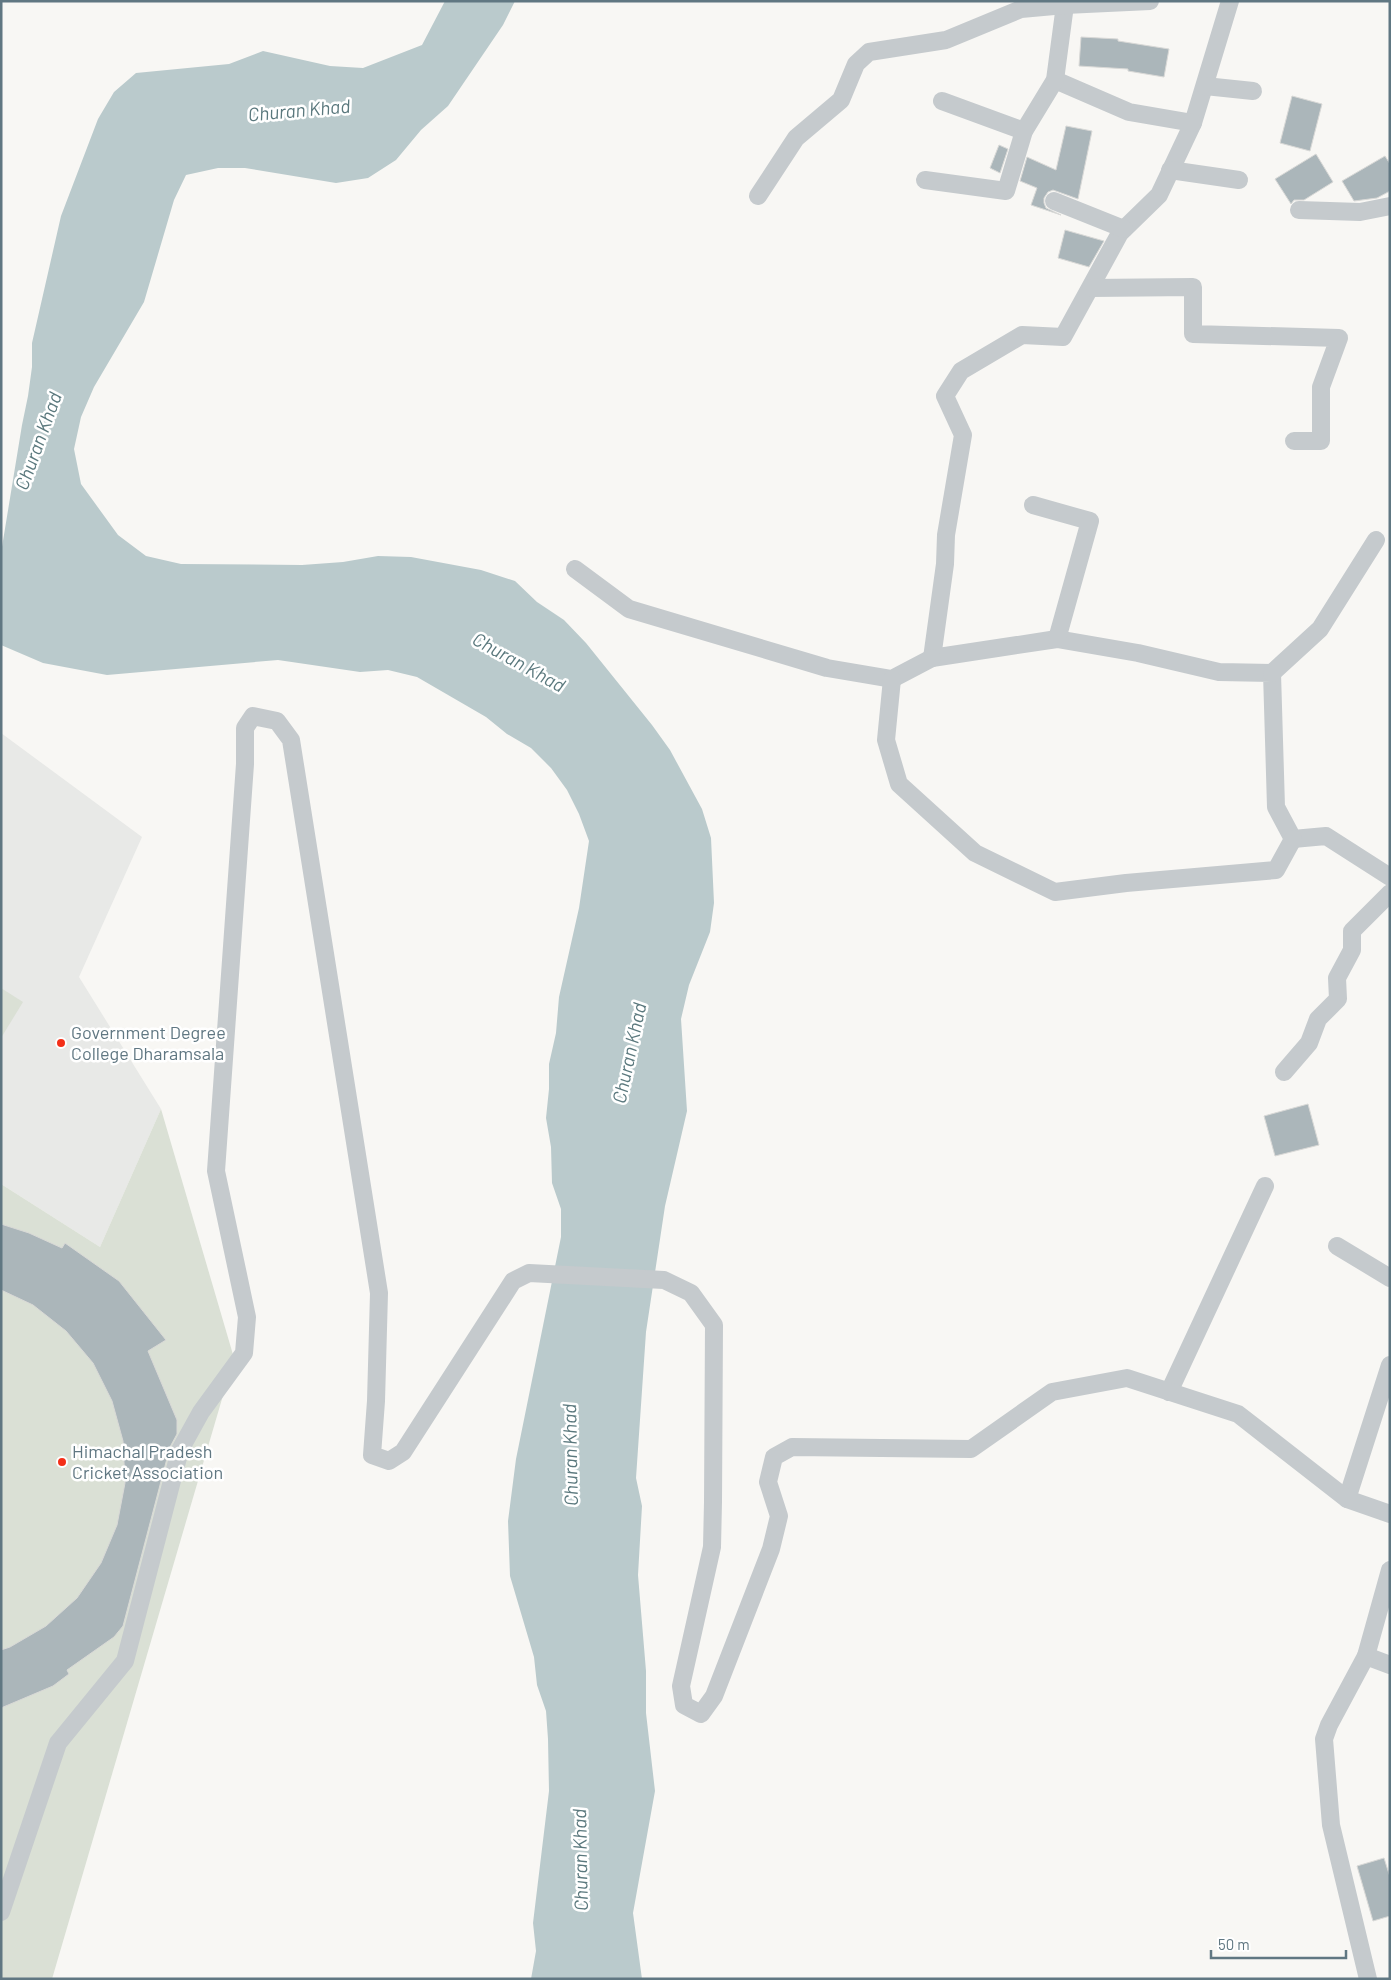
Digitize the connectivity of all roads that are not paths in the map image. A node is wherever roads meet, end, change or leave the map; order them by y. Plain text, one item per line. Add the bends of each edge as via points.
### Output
1 (1150, 1) edge
2 (1230, 1) edge
3 (1065, 5) junction
4 (1055, 80) junction
5 (1205, 86) junction
6 (1253, 91) dead end
7 (942, 101) dead end
8 (1194, 122) junction
9 (1024, 131) junction
10 (1170, 170) junction
11 (925, 180) dead end
12 (1239, 180) dead end
13 (758, 196) dead end
14 (1054, 201) dead end
15 (1390, 206) edge
16 (1299, 210) dead end
17 (1124, 228) junction
18 (1091, 288) junction
19 (1294, 441) dead end
20 (1033, 505) dead end
21 (1376, 540) dead end
22 (575, 570) dead end
23 (1057, 639) junction
24 (932, 658) junction
25 (1272, 673) junction
26 (892, 680) junction
27 (1293, 839) junction
28 (1390, 877) edge
29 (1390, 892) edge
30 (1284, 1072) dead end
31 (1266, 1186) dead end
32 (1337, 1246) dead end
33 (1390, 1278) edge
34 (1390, 1365) edge
35 (1169, 1392) junction
36 (1347, 1499) junction
37 (1390, 1514) edge
38 (1390, 1570) edge
39 (1366, 1656) junction
40 (1390, 1665) edge
41 (1, 1912) edge
42 (1368, 1979) edge

1 - 3 street
2 - 5 street
3 - 4 street
3 - 13 street via 1022,9 946,40 869,52 856,64 841,100 796,138
4 - 8 street via 1129,112
4 - 9 street
5 - 6 street
5 - 8 street
7 - 9 street
8 - 10 street
9 - 11 street via 1006,191
10 - 12 street
10 - 17 street via 1158,195
14 - 17 street
15 - 16 street via 1360,212
17 - 18 street
18 - 19 street via 1193,287 1193,334 1339,338 1321,387 1320,441
18 - 24 street via 1063,337 1022,335 961,371 945,396 963,435 946,535
20 - 23 street via 1090,521
21 - 25 street via 1320,629
22 - 26 street via 629,609 827,668
23 - 24 street
23 - 25 street via 1219,672
24 - 26 street
25 - 27 street via 1276,807
26 - 27 street via 886,740 898,784 975,853 1055,892 1276,870
27 - 28 street via 1326,836
29 - 30 street via 1352,931 1352,950 1337,978 1338,999 1318,1019 1309,1043
31 - 35 street
32 - 33 street
34 - 36 street
35 - 36 street via 1238,1414
35 - 41 street via 1127,1378 1052,1392 971,1449 792,1447 774,1456 768,1482 779,1516 771,1549 714,1696 701,1714 684,1705 681,1686 712,1547 714,1502 714,1325 691,1293 664,1280 529,1273 513,1281 403,1452 389,1461 372,1455 379,1293 293,750 291,740 276,721 254,716 245,728 216,1171 246,1317 244,1353 201,1412 180,1450 125,1661 58,1743
36 - 37 street
38 - 39 street
39 - 40 street
39 - 42 street via 1324,1739 1331,1825

